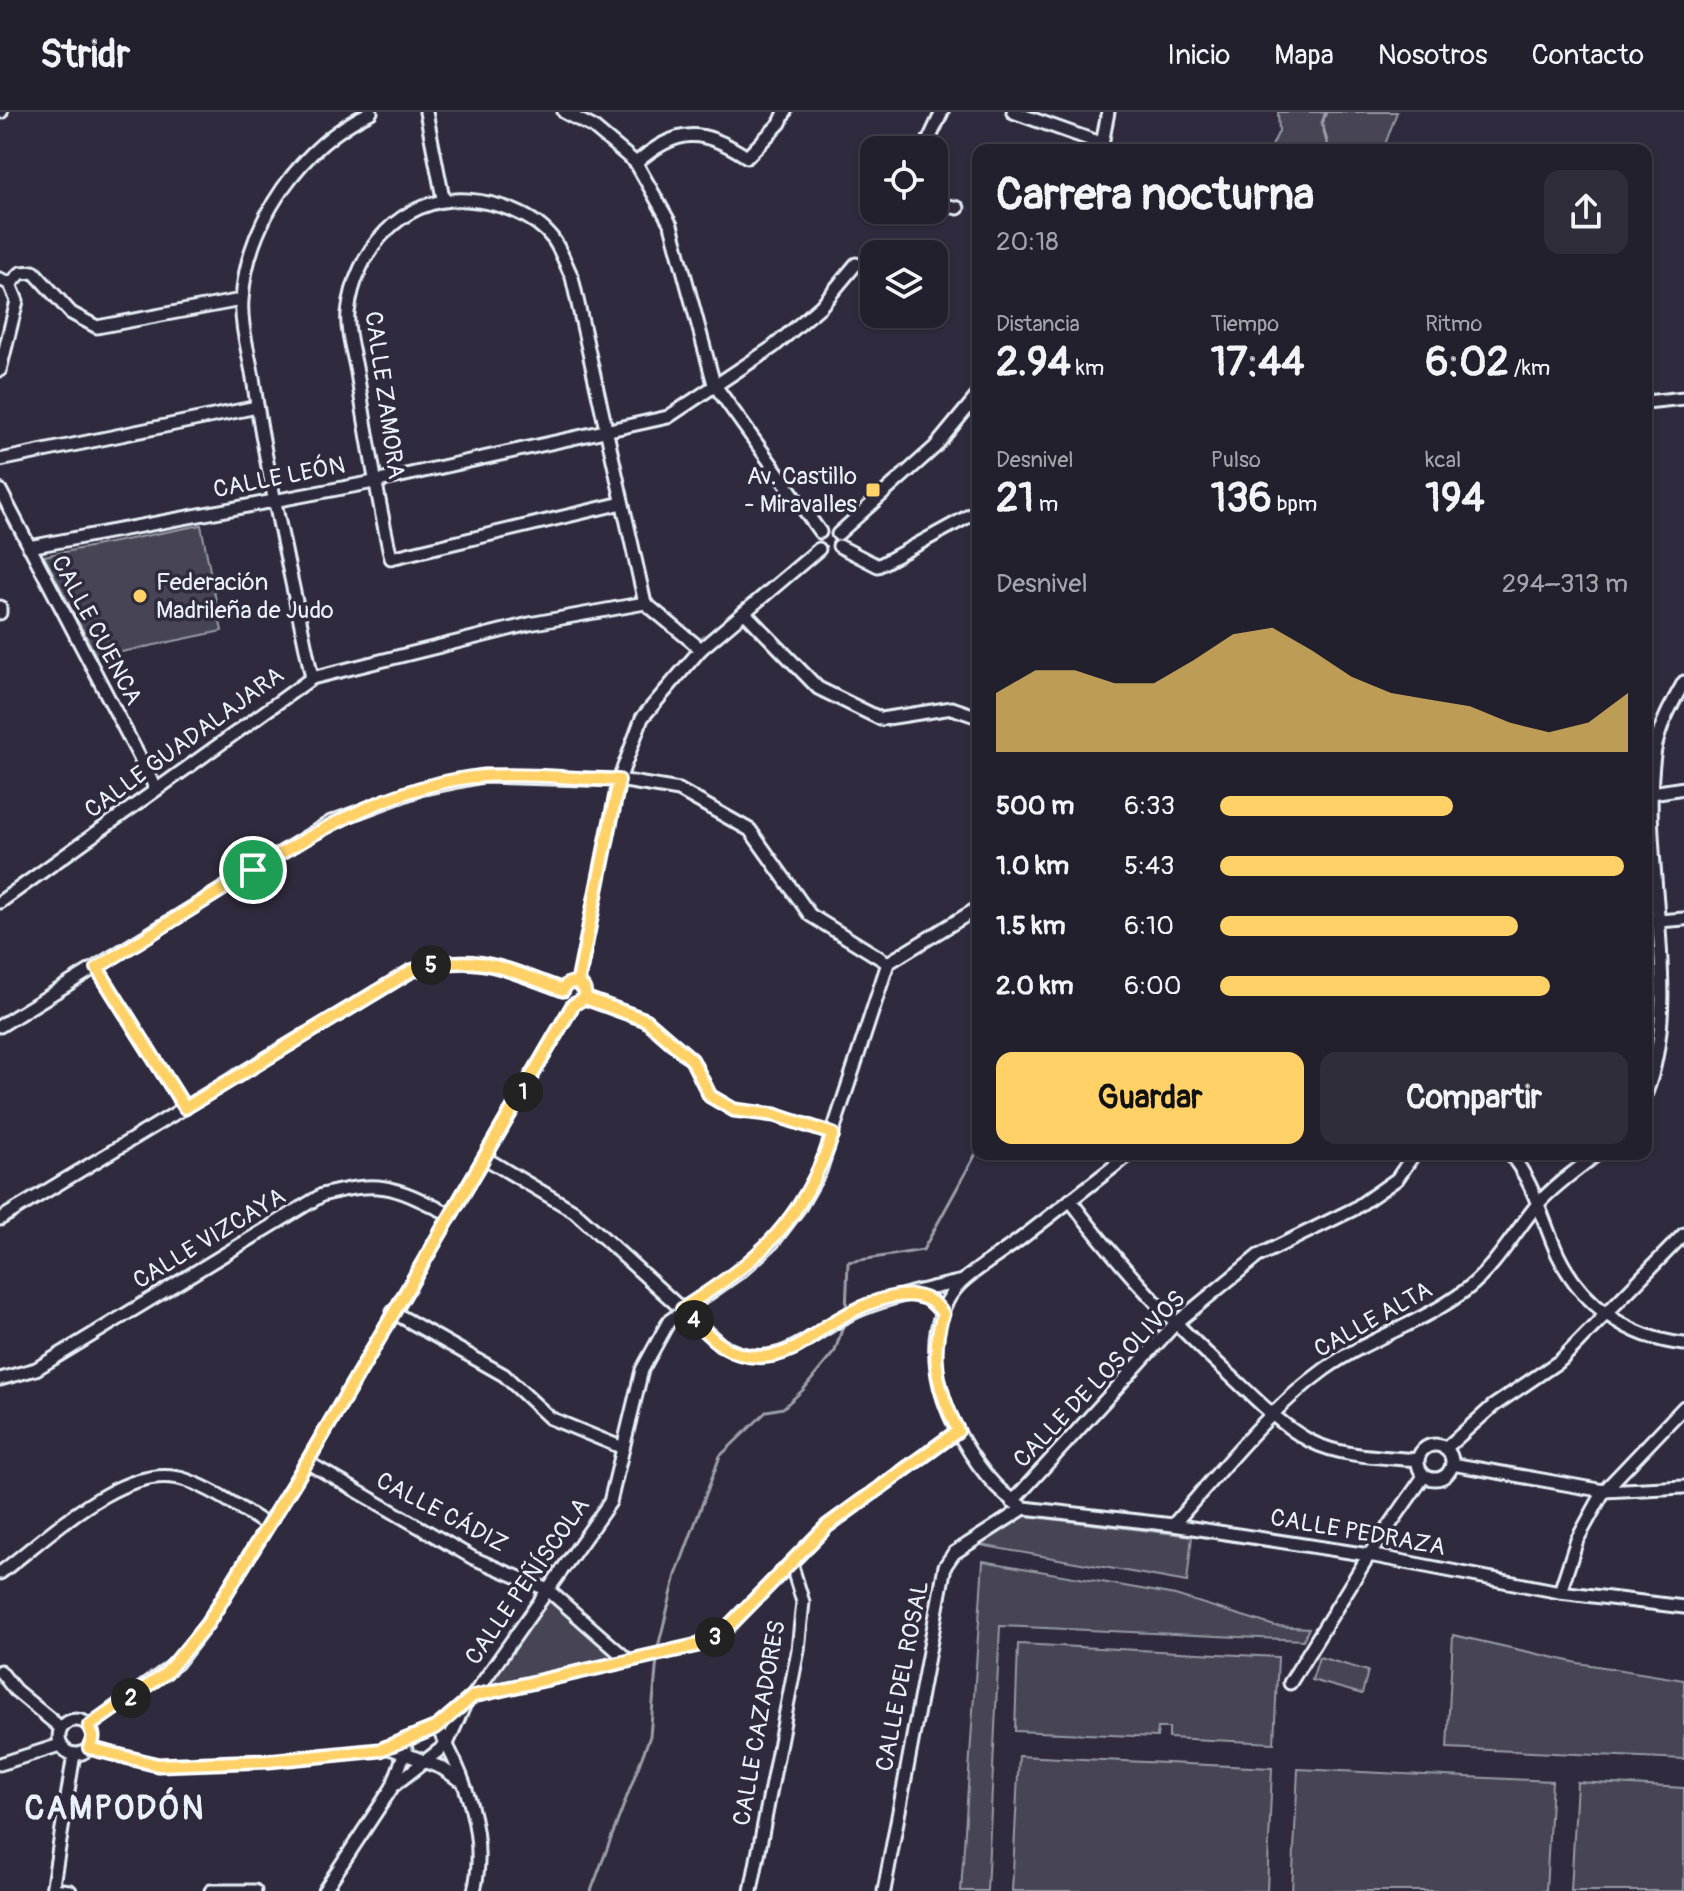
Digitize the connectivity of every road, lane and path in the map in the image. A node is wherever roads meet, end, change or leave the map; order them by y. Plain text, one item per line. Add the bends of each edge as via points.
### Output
1 (371, 112) edge
2 (426, 112) edge
3 (564, 112) edge
4 (785, 112) edge
5 (942, 112) edge
6 (1013, 112) edge
7 (1108, 112) edge
8 (931, 136) edge
9 (1094, 144) edge
10 (1103, 144) edge
11 (636, 163) junction
12 (443, 198) junction
13 (948, 206) edge
14 (958, 208) dead end
15 (856, 264) dead end
16 (5, 281) edge
17 (241, 300) junction
18 (0, 370) edge
19 (714, 384) junction
20 (1684, 398) edge
21 (1652, 401) edge
22 (972, 402) edge
23 (257, 407) junction
24 (607, 431) junction
25 (0, 460) edge
26 (374, 482) junction
27 (0, 490) edge
28 (277, 500) junction
29 (622, 503) junction
30 (972, 514) edge
31 (820, 532) junction
32 (838, 540) junction
33 (29, 547) junction
34 (819, 549) junction
35 (645, 603) junction
36 (745, 613) junction
37 (701, 649) junction
38 (312, 678) junction
39 (1684, 682) edge
40 (972, 715) edge
41 (619, 780) junction
42 (1684, 788) edge
43 (156, 789) junction
44 (1652, 793) junction
45 (0, 902) edge
46 (972, 912) edge
47 (1684, 919) edge
48 (1663, 921) junction
49 (1652, 922) edge
50 (888, 963) junction
51 (97, 968) junction
52 (578, 982) junction
53 (563, 990) junction
54 (585, 998) junction
55 (573, 1005) junction
56 (0, 1026) edge
57 (1652, 1082) edge
58 (185, 1108) junction
59 (833, 1134) junction
60 (485, 1158) junction
61 (1122, 1160) edge
62 (1410, 1160) edge
63 (1514, 1160) edge
64 (1590, 1160) edge
65 (1070, 1200) junction
66 (1539, 1202) junction
67 (449, 1214) junction
68 (0, 1219) edge
69 (1684, 1234) edge
70 (963, 1281) junction
71 (938, 1286) junction
72 (909, 1293) junction
73 (943, 1304) junction
74 (682, 1309) junction
75 (393, 1312) junction
76 (1605, 1315) junction
77 (1175, 1324) junction
78 (1684, 1344) edge
79 (0, 1379) edge
80 (1684, 1407) edge
81 (1271, 1413) junction
82 (958, 1431) junction
83 (623, 1448) junction
84 (1445, 1449) junction
85 (1417, 1460) junction
86 (307, 1462) junction
87 (1452, 1464) junction
88 (1424, 1476) junction
89 (1684, 1487) edge
90 (1604, 1491) junction
91 (1018, 1505) junction
92 (267, 1525) junction
93 (1173, 1525) junction
94 (1369, 1555) junction
95 (791, 1563) junction
96 (0, 1573) edge
97 (548, 1590) junction
98 (1560, 1592) junction
99 (1684, 1607) edge
100 (629, 1661) junction
101 (0, 1671) edge
102 (1290, 1683) dead end
103 (469, 1700) junction
104 (89, 1726) junction
105 (437, 1727) junction
106 (61, 1728) junction
107 (412, 1738) junction
108 (447, 1744) junction
109 (60, 1745) junction
110 (387, 1747) junction
111 (89, 1748) junction
112 (405, 1753) junction
113 (74, 1754) junction
114 (425, 1761) junction
115 (0, 1764) edge
116 (461, 1782) junction
117 (393, 1786) junction
118 (52, 1890) edge
119 (70, 1891) edge
120 (211, 1891) edge
121 (255, 1891) edge
122 (324, 1891) edge
123 (474, 1891) edge
124 (751, 1891) edge
125 (884, 1891) edge

1 - 17 street via 312,152 277,195 255,243
2 - 12 street
3 - 11 street via 593,127
4 - 11 street via 747,157 722,140 693,135 662,141
5 - 8 street
6 - 9 street
7 - 10 street
11 - 19 street via 671,225
12 - 24 street, CALLE ZAMORA via 487,201 520,213 552,238 572,277
12 - 26 street, CALLE ZAMORA via 403,214 373,245 357,276 348,315
13 - 14 street
15 - 19 street, CALLE LEÓN via 821,306 773,347
16 - 17 street via 34,272 71,313 97,327
16 - 18 street via 17,301
17 - 23 street
19 - 24 street, CALLE LEÓN via 668,417
19 - 31 street
20 - 21 street
22 - 32 street via 935,447
23 - 25 street
23 - 28 street
24 - 26 street, CALLE LEÓN
24 - 29 street, CALLE ZAMORA
26 - 28 street, CALLE LEÓN
26 - 29 street, CALLE ZAMORA via 391,558
27 - 33 street, CALLE CUENCA
28 - 33 street, CALLE LEÓN
28 - 38 street
29 - 35 street, CALLE ZAMORA
30 - 32 street via 878,566
31 - 32 street via 827,529
31 - 34 street
32 - 34 street via 830,553
33 - 43 street, CALLE CUENCA
34 - 36 street
35 - 37 street
35 - 38 street, CALLE GUADALAJARA via 529,624
36 - 37 street
36 - 40 street via 818,688 881,719 952,708
37 - 41 street via 642,718
38 - 43 street, CALLE GUADALAJARA
39 - 44 street via 1664,718
41 - 50 street via 679,790 750,830 810,915
41 - 51 street via 483,776 420,789 331,822
41 - 52 street
42 - 44 street
43 - 45 street, CALLE GUADALAJARA
44 - 48 street
46 - 50 street
47 - 48 street
48 - 49 street
48 - 57 street via 1667,1024
50 - 59 street, CALLE PEÑÍSCOLA
51 - 56 street
51 - 58 street
52 - 53 street
52 - 54 street
53 - 55 street via 564,1000
53 - 58 street via 484,962 432,964 411,971
54 - 55 street
54 - 59 street via 646,1020 692,1060 710,1096 734,1110 775,1115
55 - 60 street
58 - 68 street
59 - 74 street, CALLE PEÑÍSCOLA via 820,1171 772,1243 742,1270
60 - 67 street
60 - 74 street via 574,1211
61 - 65 street
62 - 77 street, CALLE DE LOS OLIVOS via 1386,1187 1354,1209 1258,1256
63 - 66 street
64 - 66 street, CALLE ALTA
65 - 70 street
65 - 77 street via 1121,1267
66 - 76 street via 1564,1265
66 - 81 street, CALLE ALTA via 1470,1287 1433,1314 1362,1345
67 - 75 street
67 - 79 street, CALLE VIZCAYA via 403,1192 364,1184 322,1195 36,1369
69 - 76 street
70 - 71 street
70 - 73 street
71 - 72 street
71 - 73 street
71 - 73 street
72 - 73 street
72 - 74 street via 828,1325 797,1348 757,1357 721,1345
73 - 82 street via 936,1378
74 - 83 street, CALLE PEÑÍSCOLA via 661,1332 642,1370
75 - 83 street via 504,1375 550,1418
75 - 86 street
76 - 78 street via 1632,1331
76 - 84 street via 1561,1360 1493,1406
77 - 81 street
77 - 91 street, CALLE DE LOS OLIVOS
80 - 90 street
81 - 85 street via 1312,1442 1363,1456
81 - 93 street, CALLE ALTA
82 - 91 street via 993,1485
82 - 95 street via 827,1526
83 - 97 street, CALLE PEÑÍSCOLA via 610,1502
84 - 85 street via 1425,1448
84 - 87 street
85 - 88 street
86 - 92 street
86 - 97 street, CALLE CÁDIZ via 473,1558
87 - 88 street via 1437,1479
87 - 90 street
88 - 94 street
89 - 90 street
90 - 98 street via 1577,1540
91 - 93 street, CALLE PEDRAZA
91 - 125 street, CALLE DEL ROSAL via 954,1553 945,1566
92 - 96 street via 183,1478 149,1476 114,1488
92 - 104 street via 177,1663
93 - 94 street, CALLE PEDRAZA
94 - 98 street, CALLE PEDRAZA
94 - 102 street
95 - 100 street via 723,1632 673,1652
95 - 124 street, CALLE CAZADORES via 803,1602 798,1650
97 - 100 street, CALLE CÁDIZ
97 - 103 street, CALLE PEÑÍSCOLA
98 - 99 street, CALLE PEDRAZA
100 - 103 street
101 - 106 street
103 - 105 street
103 - 108 street
104 - 106 street via 75,1720
104 - 111 street
105 - 107 street
105 - 108 street
106 - 109 street
107 - 110 street
107 - 112 street
108 - 114 street
108 - 116 street
109 - 113 street
109 - 115 street
110 - 111 street via 268,1761 158,1765
110 - 112 street
111 - 113 street
112 - 114 street
112 - 117 street
113 - 118 street
114 - 116 street
114 - 117 street
116 - 123 street via 478,1844
117 - 122 street
118 - 119 street
120 - 121 street

